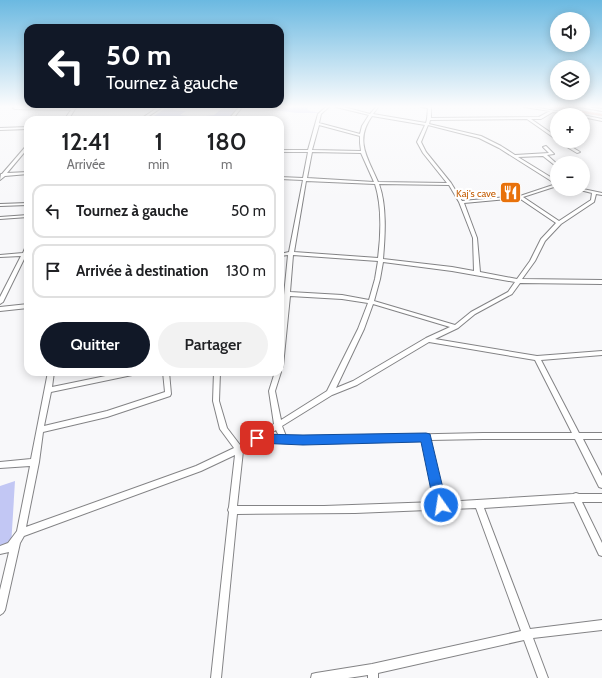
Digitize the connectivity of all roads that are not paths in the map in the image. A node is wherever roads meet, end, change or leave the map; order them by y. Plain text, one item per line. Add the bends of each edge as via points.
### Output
1 (314, 138) edge
2 (362, 138) edge
3 (421, 138) edge
4 (481, 138) edge
5 (545, 147) dead end
6 (571, 148) edge
7 (24, 150) edge
8 (284, 150) edge
9 (310, 151) junction
10 (363, 152) junction
11 (578, 152) dead end
12 (543, 154) junction
13 (514, 156) junction
14 (550, 160) edge
15 (24, 173) edge
16 (2, 175) edge
17 (284, 178) edge
18 (550, 179) edge
19 (0, 180) edge
20 (305, 180) junction
21 (377, 183) junction
22 (450, 184) junction
23 (550, 186) edge
24 (590, 191) edge
25 (594, 192) junction
26 (602, 194) edge
27 (520, 197) junction
28 (461, 202) junction
29 (24, 204) edge
30 (0, 205) edge
31 (24, 216) edge
32 (0, 218) edge
33 (559, 223) junction
34 (291, 253) junction
35 (24, 254) edge
36 (284, 254) edge
37 (0, 256) edge
38 (24, 258) edge
39 (380, 260) junction
40 (477, 273) junction
41 (518, 281) junction
42 (602, 282) edge
43 (288, 294) junction
44 (0, 302) edge
45 (371, 302) junction
46 (24, 306) edge
47 (0, 309) edge
48 (456, 327) junction
49 (284, 330) edge
50 (428, 340) junction
51 (602, 353) edge
52 (537, 358) junction
53 (50, 376) edge
54 (117, 376) edge
55 (166, 376) edge
56 (217, 376) edge
57 (277, 376) edge
58 (48, 390) junction
59 (330, 393) junction
60 (278, 425) junction
61 (41, 430) junction
62 (602, 436) edge
63 (578, 437) junction
64 (257, 438) junction
65 (426, 438) junction
66 (284, 440) junction
67 (239, 449) junction
68 (35, 462) junction
69 (0, 464) edge
70 (602, 484) edge
71 (576, 497) junction
72 (602, 498) edge
73 (479, 504) junction
74 (441, 505) junction
75 (232, 510) junction
76 (21, 533) junction
77 (0, 550) edge
78 (602, 552) edge
79 (0, 610) edge
80 (602, 625) edge
81 (527, 634) junction
82 (373, 673) edge
83 (216, 678) edge
84 (316, 678) edge
85 (544, 678) edge

1 - 9 street
2 - 10 street
3 - 22 street via 419,142 424,152
4 - 13 street
5 - 12 street via 552,154
6 - 11 street
7 - 16 street
8 - 9 street
9 - 10 street
9 - 20 street
10 - 21 street
12 - 13 street
12 - 14 street
13 - 18 street
15 - 16 street
16 - 19 street
17 - 20 street
20 - 21 street
20 - 34 street
21 - 22 street
21 - 39 street via 381,205
22 - 28 street
23 - 27 street
24 - 25 street
25 - 26 street
25 - 33 street via 593,201
27 - 28 street
27 - 33 street
28 - 40 street via 475,238
29 - 30 street
31 - 32 street
33 - 41 street via 543,240
34 - 36 street
34 - 39 street
34 - 43 street
35 - 37 street
38 - 44 street
39 - 40 street
39 - 45 street
40 - 41 street
41 - 42 street
41 - 48 street via 510,293 473,313
43 - 45 street via 342,297
43 - 49 street
45 - 48 street
45 - 59 street
46 - 47 street
48 - 50 street
50 - 52 street
50 - 59 street via 355,383
51 - 52 street
52 - 63 street
53 - 58 street
54 - 58 street
55 - 61 street via 168,394 107,414
56 - 67 street via 216,401 224,429
57 - 60 street via 272,391
58 - 61 street
59 - 60 street
60 - 64 street
60 - 66 street
61 - 68 street
62 - 63 street
63 - 65 street
63 - 70 street
64 - 66 street
64 - 67 street
65 - 66 street
65 - 74 street
67 - 75 street
67 - 76 street via 198,469
68 - 69 street
68 - 76 street
71 - 72 street
71 - 73 street
71 - 78 street
73 - 74 street
73 - 81 street
74 - 75 street via 293,511
75 - 83 street
76 - 77 street via 11,547
76 - 79 street via 16,541
80 - 81 street
81 - 82 street
81 - 85 street
82 - 84 street

